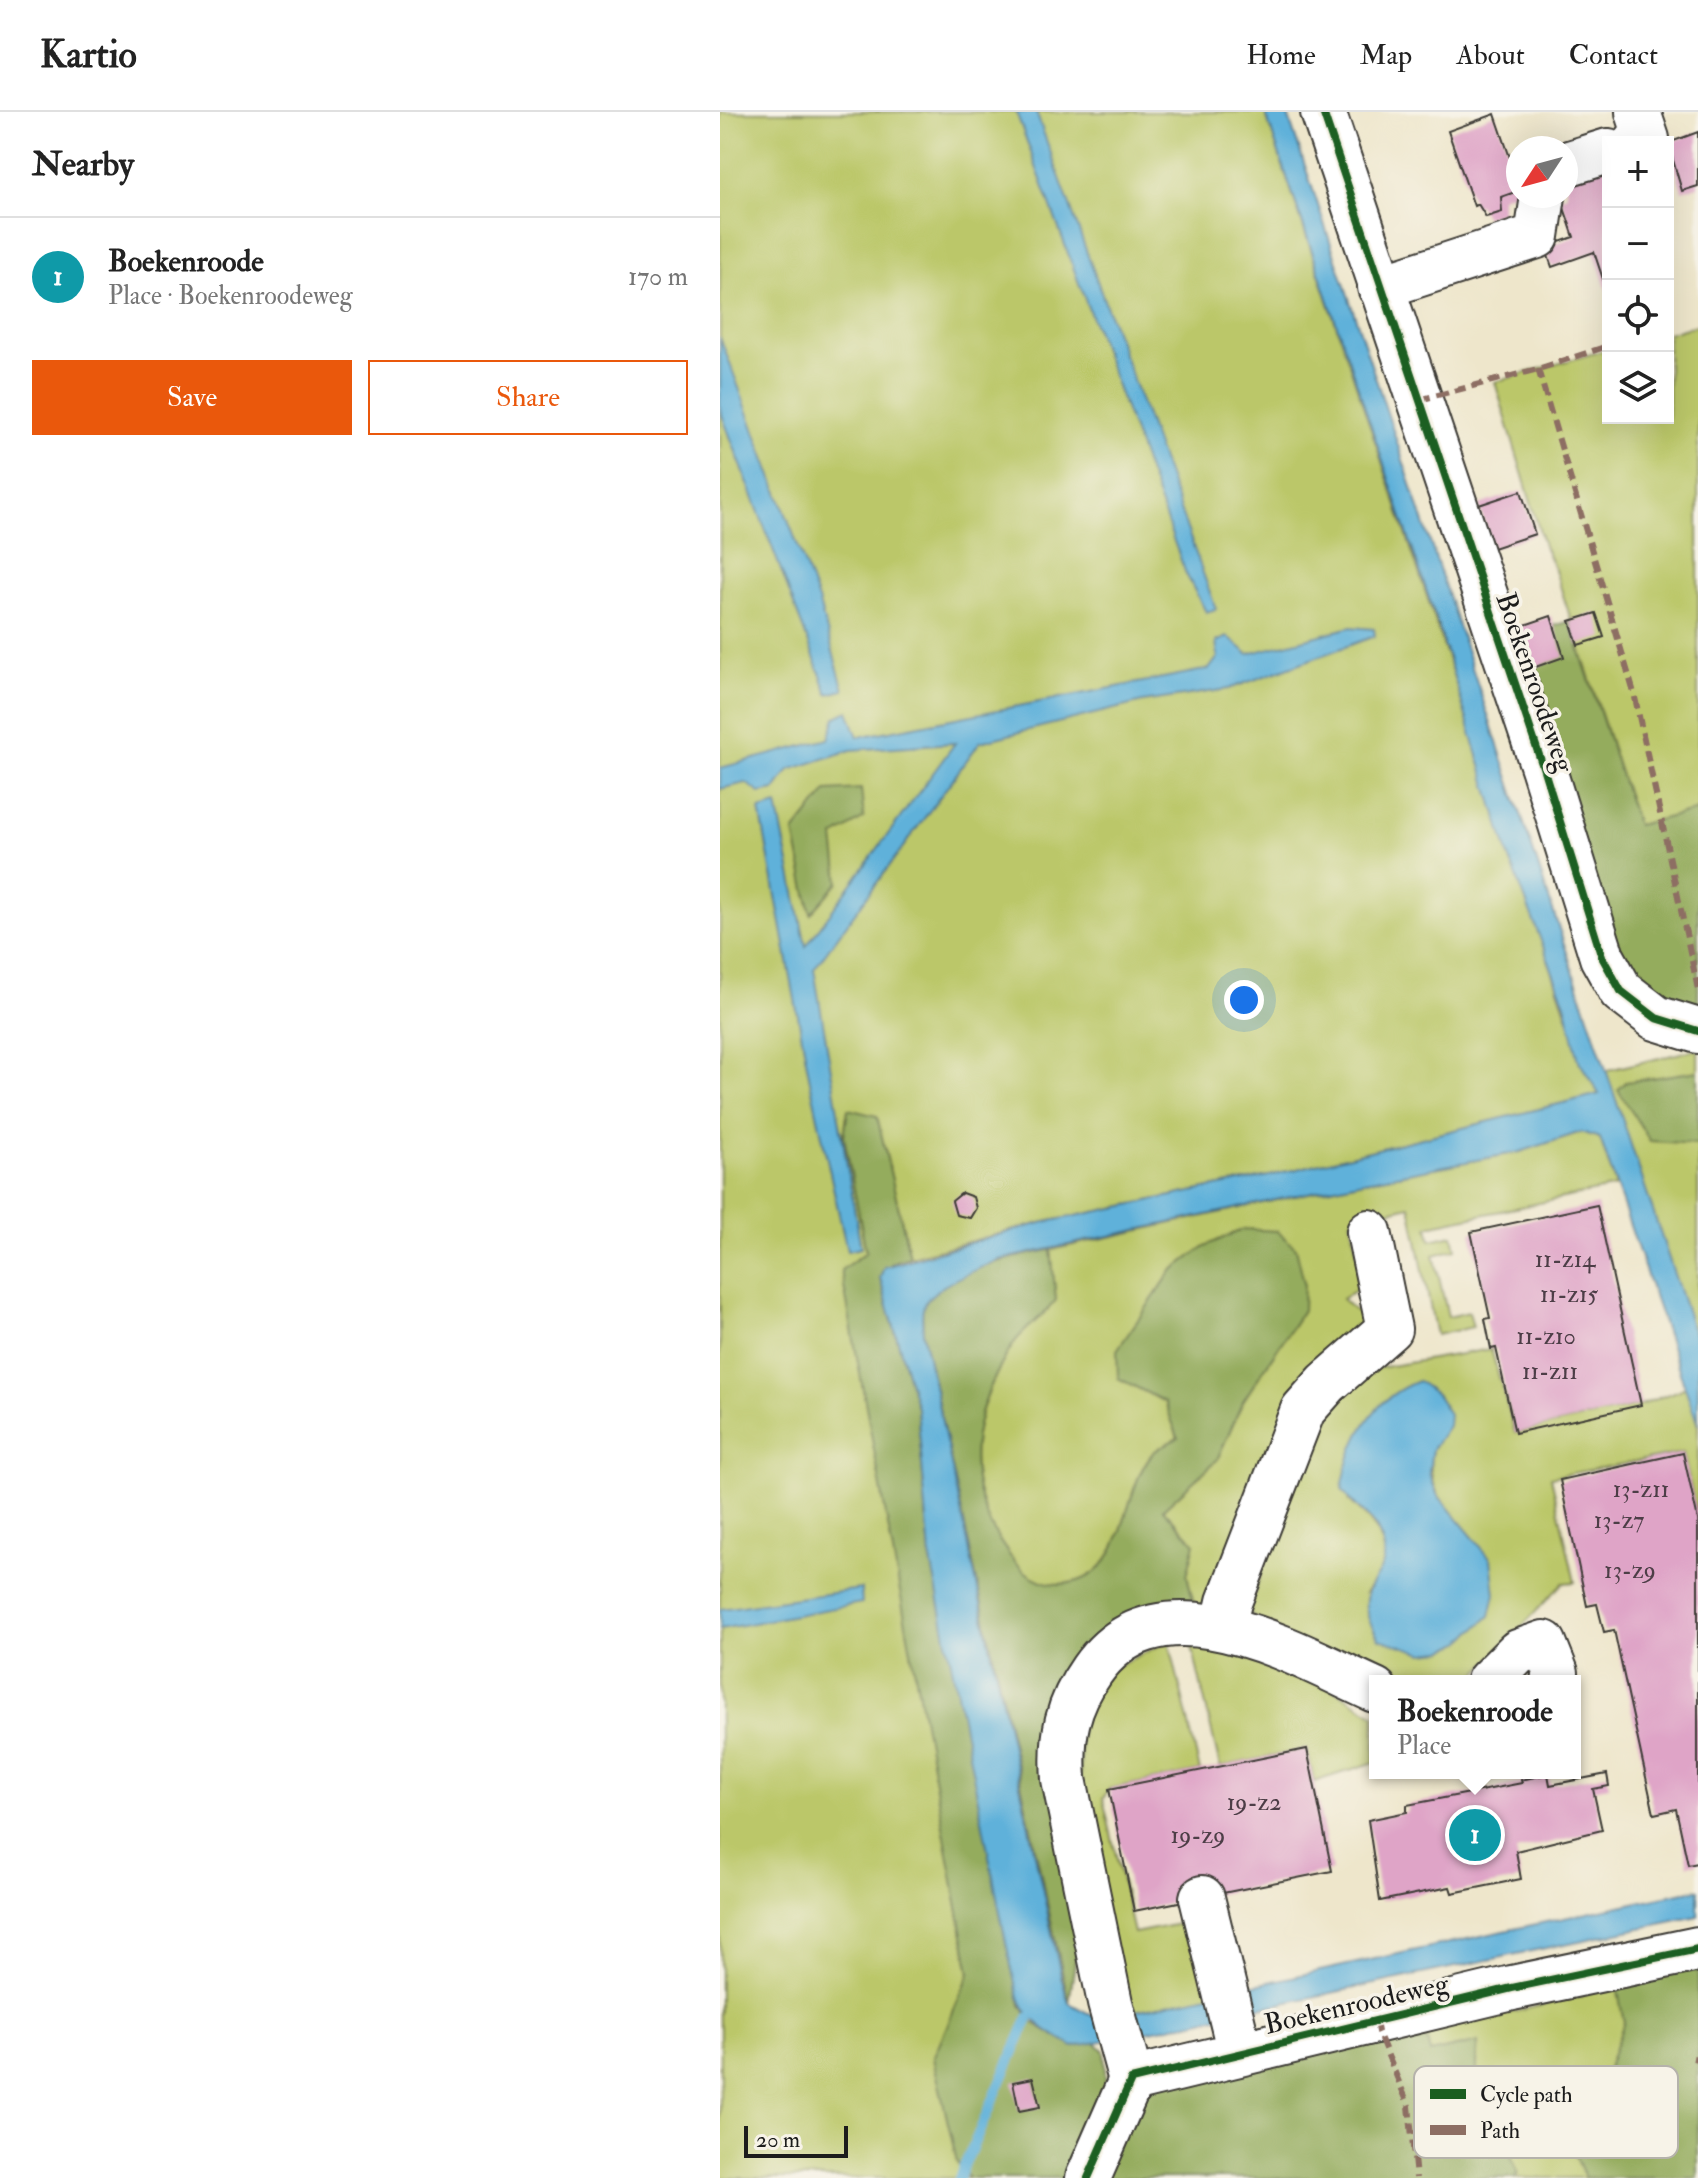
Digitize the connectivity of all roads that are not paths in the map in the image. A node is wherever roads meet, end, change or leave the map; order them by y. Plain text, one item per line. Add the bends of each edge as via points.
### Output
1 (1323, 112) edge
2 (1638, 112) edge
3 (1646, 136) edge
4 (1602, 153) edge
5 (1578, 160) edge
6 (1541, 208) edge
7 (1382, 294) junction
8 (1698, 1031) edge
9 (1369, 1232) dead end
10 (1223, 1628) junction
11 (1495, 1675) edge
12 (1555, 1675) edge
13 (1369, 1687) edge
14 (1202, 1898) dead end
15 (1698, 1949) edge
16 (1237, 2042) junction
17 (1126, 2063) junction
18 (1088, 2178) edge

1 - 7 street, Boekenroodeweg
2 - 3 street
4 - 5 street
6 - 7 street via 1537,236
7 - 8 street, Boekenroodeweg via 1602,957 1621,991 1656,1018
9 - 10 street via 1389,1329 1303,1410
10 - 13 street via 1250,1634
10 - 17 street via 1159,1625 1131,1633 1102,1655 1068,1711 1062,1744 1064,1779
11 - 12 street via 1518,1652 1544,1643
14 - 16 street
15 - 16 street, Boekenroodeweg
16 - 17 street, Boekenroodeweg
17 - 18 street

